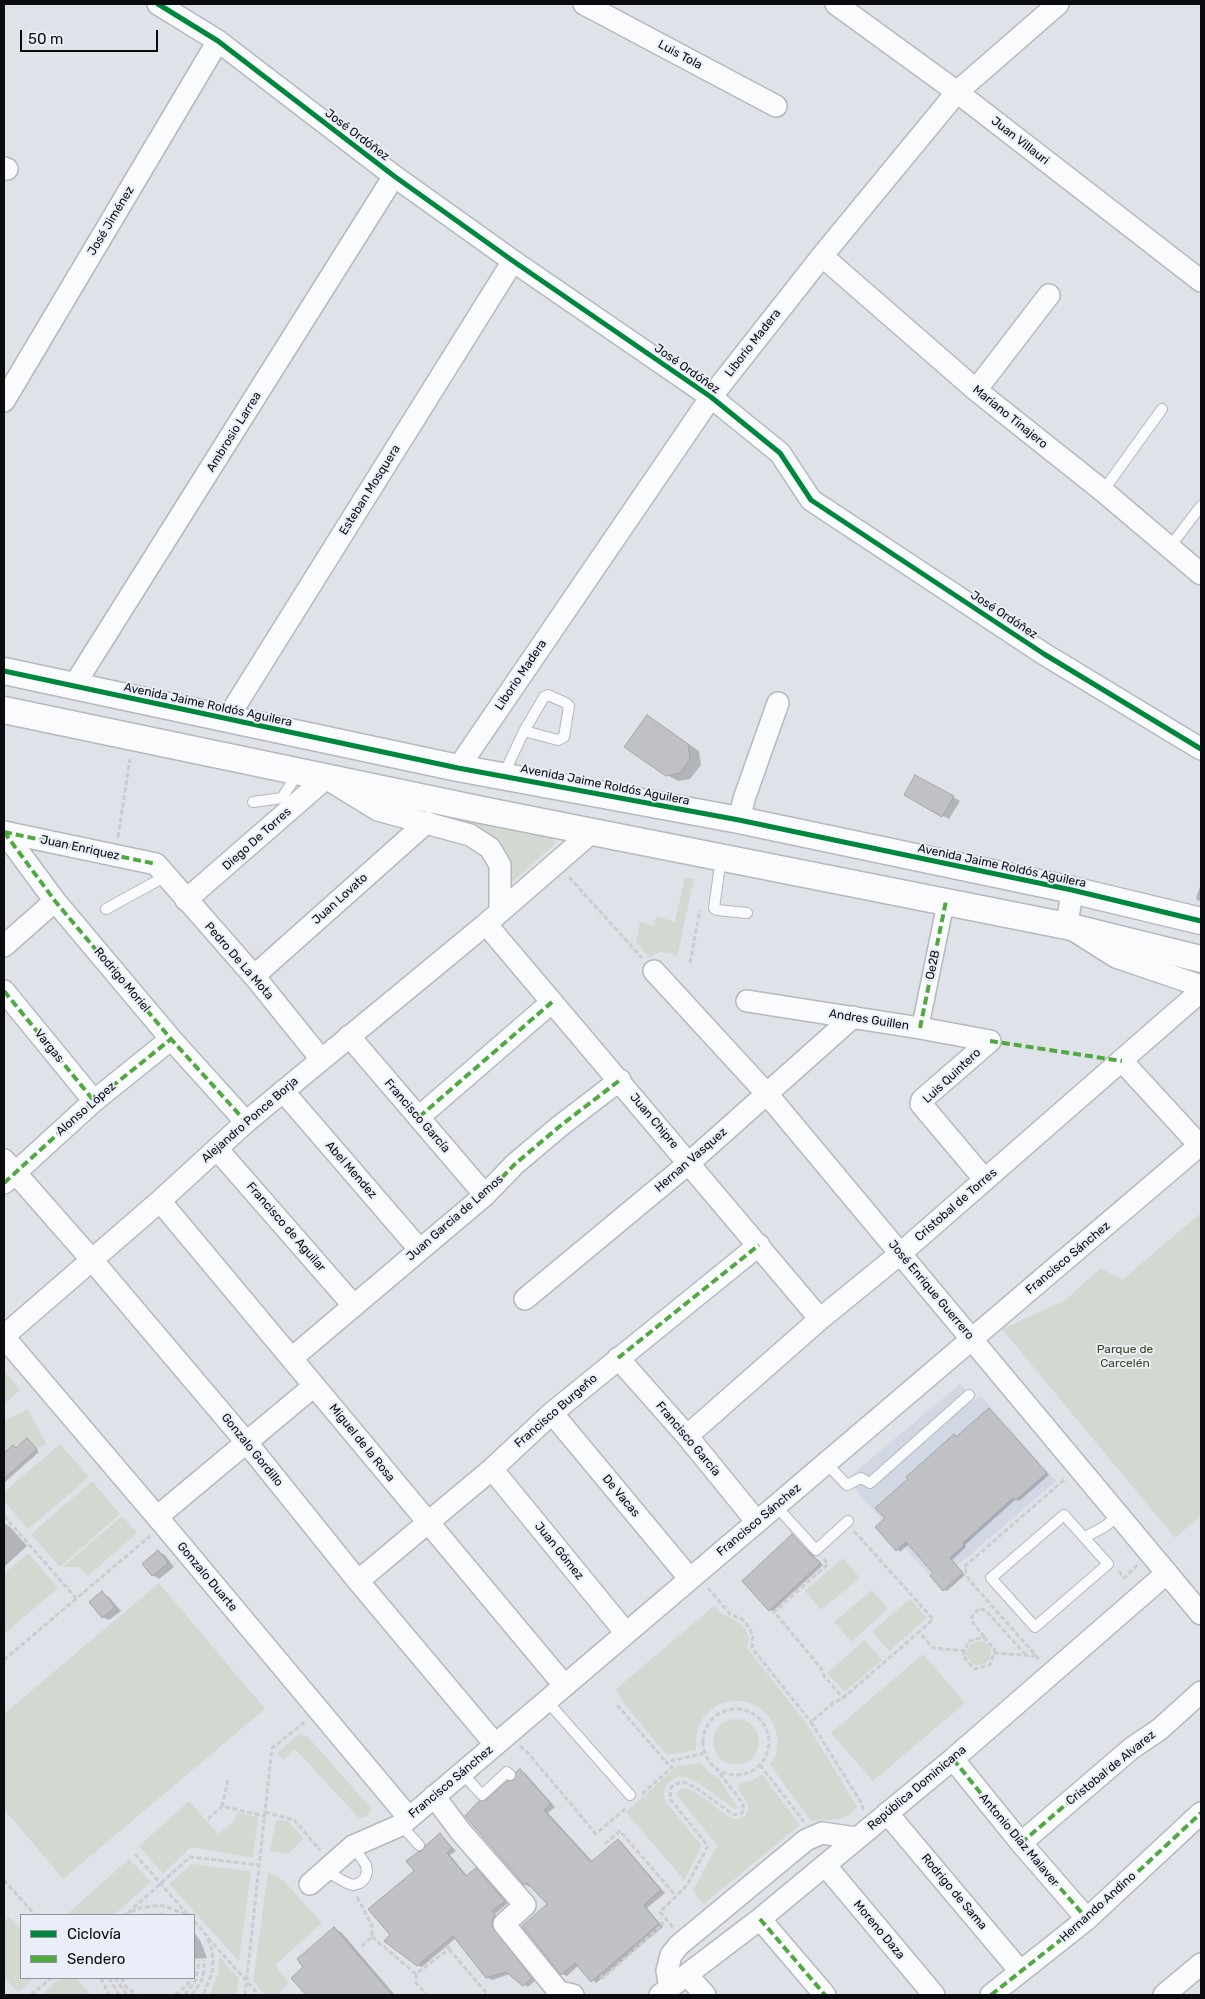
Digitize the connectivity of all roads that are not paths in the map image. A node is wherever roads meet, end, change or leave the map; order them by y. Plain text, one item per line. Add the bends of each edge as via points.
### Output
1 (158, 4) edge
2 (584, 4) edge
3 (836, 4) edge
4 (1058, 4) edge
5 (218, 41) junction
6 (957, 92) junction
7 (776, 106) dead end
8 (394, 176) junction
9 (822, 256) junction
10 (513, 261) junction
11 (1201, 281) edge
12 (1049, 295) dead end
13 (976, 390) junction
14 (711, 397) junction
15 (4, 402) edge
16 (1162, 409) dead end
17 (1103, 491) junction
18 (1201, 506) edge
19 (1169, 548) junction
20 (1201, 574) edge
21 (4, 671) edge
22 (73, 687) junction
23 (778, 703) dead end
24 (4, 710) edge
25 (227, 719) junction
26 (524, 730) junction
27 (1201, 749) edge
28 (458, 768) junction
29 (298, 772) junction
30 (503, 776) junction
31 (326, 778) junction
32 (253, 802) dead end
33 (738, 820) junction
34 (427, 822) junction
35 (4, 832) edge
36 (592, 832) junction
37 (721, 857) junction
38 (919, 858) junction
39 (161, 870) junction
40 (1072, 890) junction
41 (913, 896) junction
42 (186, 900) junction
43 (55, 901) junction
44 (946, 902) junction
45 (106, 909) dead end
46 (746, 913) dead end
47 (493, 916) junction
48 (1201, 921) edge
49 (1067, 926) junction
50 (4, 946) edge
51 (1201, 959) edge
52 (654, 971) road end
53 (254, 976) junction
54 (1201, 986) edge
55 (4, 990) edge
56 (1201, 991) edge
57 (747, 1001) dead end
58 (552, 1002) junction
59 (854, 1018) junction
60 (920, 1028) junction
61 (349, 1036) junction
62 (171, 1039) junction
63 (990, 1041) joint
64 (321, 1059) junction
65 (1122, 1061) junction
66 (620, 1080) junction
67 (283, 1091) junction
68 (768, 1094) junction
69 (94, 1101) junction
70 (419, 1117) junction
71 (246, 1122) junction
72 (1201, 1146) edge
73 (217, 1149) junction
74 (689, 1163) junction
75 (8, 1172) edge
76 (985, 1180) junction
77 (485, 1195) junction
78 (160, 1201) junction
79 (758, 1245) junction
80 (420, 1250) junction
81 (901, 1254) junction
82 (92, 1260) junction
83 (525, 1299) dead end
84 (354, 1306) junction
85 (820, 1319) junction
86 (4, 1337) edge
87 (972, 1339) junction
88 (292, 1358) junction
89 (618, 1358) junction
90 (314, 1386) junction
91 (969, 1395) dead end
92 (552, 1413) junction
93 (686, 1436) junction
94 (247, 1443) junction
95 (826, 1463) junction
96 (492, 1469) junction
97 (776, 1506) junction
98 (1119, 1515) junction
99 (161, 1521) junction
100 (757, 1522) junction
101 (848, 1522) road end
102 (427, 1523) junction
103 (1085, 1537) junction
104 (1167, 1573) junction
105 (693, 1576) junction
106 (358, 1581) junction
107 (1201, 1614) edge
108 (626, 1633) junction
109 (564, 1685) junction
110 (1201, 1692) edge
111 (546, 1701) junction
112 (505, 1745) junction
113 (952, 1759) junction
114 (462, 1773) junction
115 (510, 1775) dead end
116 (434, 1796) junction
117 (632, 1799) road end
118 (1201, 1813) edge
119 (887, 1814) junction
120 (405, 1821) junction
121 (856, 1838) junction
122 (1021, 1843) junction
123 (418, 1845) dead end
124 (353, 1846) junction
125 (825, 1865) junction
126 (322, 1872) joint
127 (760, 1919) junction
128 (1087, 1919) junction
129 (1201, 1964) edge
130 (1020, 1971) junction
131 (688, 1976) junction
132 (665, 1991) edge
133 (573, 1995) edge
134 (704, 1995) edge
135 (825, 1995) edge
136 (934, 1995) edge
137 (991, 1995) edge
138 (1164, 1995) edge

1 - 5 street, José Ordóñez
2 - 7 street, Luis Tola
3 - 6 street, Juan Villauri
4 - 6 street, Liborio Madera
5 - 8 street, José Ordóñez
5 - 15 street, José Jiménez
6 - 9 street, Liborio Madera
6 - 11 street, Juan Villauri
8 - 10 street, José Ordóñez
8 - 22 street, Ambrosio Larrea
9 - 13 street, Mariano Tinajero
9 - 14 street, Liborio Madera
10 - 14 street, José Ordóñez
10 - 25 street, Esteban Mosquera
12 - 13 street
13 - 17 street, Mariano Tinajero
14 - 27 street, José Ordóñez via 780,453 811,500 1044,654
14 - 28 street, Liborio Madera
16 - 17 lane
17 - 19 street, Mariano Tinajero
18 - 19 lane
19 - 20 street, Mariano Tinajero
21 - 22 street, Avenida Jaime Roldós Aguilera
22 - 25 street, Avenida Jaime Roldós Aguilera
23 - 33 street
24 - 29 street
25 - 28 street, Avenida Jaime Roldós Aguilera
26 - 26 lane via 561,740 569,706 548,695 544,697
26 - 30 lane
28 - 30 street, Avenida Jaime Roldós Aguilera
29 - 31 street
29 - 32 lane via 282,798
30 - 33 street, Avenida Jaime Roldós Aguilera
31 - 34 street via 378,810
31 - 36 street
31 - 42 street, Diego De Torres
33 - 38 street, Avenida Jaime Roldós Aguilera
34 - 47 street via 470,835 490,848 500,865
34 - 53 street, Juan Lovato
35 - 39 street, Juan Enriquez via 115,855
35 - 43 street, Rodrigo Moriel
36 - 37 street
36 - 47 street, Alejandro Ponce Borja
37 - 41 street
37 - 46 lane via 714,908
38 - 40 street, Avenida Jaime Roldós Aguilera
38 - 41 street
39 - 42 street, Pedro De La Mota
39 - 45 lane
40 - 48 street, Avenida Jaime Roldós Aguilera
40 - 49 street
41 - 44 street
42 - 53 street, Pedro De La Mota
43 - 50 street
43 - 62 street, Rodrigo Moriel
44 - 49 street
44 - 60 street, Oe2B
47 - 58 street, Juan Chipre
47 - 61 street, Alejandro Ponce Borja
49 - 51 street
49 - 54 street via 1116,957
52 - 68 street, José Enrique Guerrero
53 - 64 street, Pedro De La Mota
55 - 69 street, Vargas
56 - 65 street, Cristobal de Torres
57 - 59 street, Andres Guillen
58 - 66 street, Juan Chipre
58 - 70 street
59 - 60 street, Andres Guillen
59 - 68 street, Hernan Vasquez
60 - 63 street, Andres Guillen
61 - 64 street, Alejandro Ponce Borja
61 - 70 street, Francisco García
62 - 69 street, Alonso López
62 - 71 street, Rodrigo Moriel
63 - 76 street, Luis Quintero via 921,1104
64 - 67 street, Alejandro Ponce Borja
65 - 72 street
65 - 76 street, Cristobal de Torres
66 - 74 street, Juan Chipre
66 - 77 street, Juan Garcia de Lemos via 515,1164
67 - 71 street, Alejandro Ponce Borja
67 - 80 street, Abel Mendez
68 - 74 street, Hernan Vasquez
68 - 81 street, José Enrique Guerrero
69 - 75 street, Alonso López
70 - 77 street, Francisco García
71 - 73 street, Alejandro Ponce Borja
72 - 87 street, Francisco Sánchez
73 - 78 street, Alejandro Ponce Borja
73 - 84 street, Francisco de Aguilar
74 - 79 street, Juan Chipre
74 - 83 street, Hernan Vasquez
75 - 82 street, Gonzalo Gordillo
76 - 81 street, Cristobal de Torres
77 - 80 street, Juan Garcia de Lemos
78 - 82 street, Alejandro Ponce Borja
78 - 88 street, Miguel de la Rosa
79 - 85 street, Juan Chipre
79 - 89 street, Francisco Burgeño
80 - 84 street, Juan Garcia de Lemos
81 - 85 street, Cristobal de Torres
81 - 87 street, José Enrique Guerrero
82 - 86 street, Alejandro Ponce Borja
82 - 94 street, Gonzalo Gordillo
84 - 88 street, Juan Garcia de Lemos
85 - 93 street, Cristobal de Torres
86 - 99 street, Gonzalo Duarte
87 - 95 street, Francisco Sánchez
87 - 98 street, José Enrique Guerrero
88 - 90 street, Miguel de la Rosa
89 - 92 street, Francisco Burgeño
89 - 93 street, Francisco García
90 - 94 street
90 - 102 street, Miguel de la Rosa
91 - 95 lane via 870,1483 861,1478 847,1485
92 - 96 street, Francisco Burgeño
92 - 105 street, De Vacas
93 - 100 street, Francisco García
94 - 99 street
94 - 106 street, Gonzalo Gordillo
95 - 97 street, Francisco Sánchez
96 - 102 street, Francisco Burgeño
96 - 108 street, Juan Gómez
97 - 100 street, Francisco Sánchez
97 - 101 lane via 816,1550
98 - 103 lane
98 - 104 street, José Enrique Guerrero
99 - 120 street, Gonzalo Duarte via 319,1710
100 - 105 street, Francisco Sánchez
102 - 106 street, Francisco Burgeño
102 - 109 street, Miguel de la Rosa
103 - 103 lane via 1064,1514 991,1578 1035,1627 1108,1564
104 - 107 street, José Enrique Guerrero
104 - 113 street, República Dominicana
105 - 108 street, Francisco Sánchez
106 - 112 street, Gonzalo Gordillo
108 - 109 street, Francisco Sánchez
109 - 111 street, Francisco Sánchez
110 - 122 street, Cristobal de Alvarez
111 - 112 street, Francisco Sánchez
111 - 117 lane
112 - 114 street, Francisco Sánchez
113 - 119 street, República Dominicana
113 - 122 street, Antonio Díaz Malaver
114 - 115 lane via 482,1795 507,1772
114 - 116 street, Francisco Sánchez
116 - 120 street, Francisco Sánchez
116 - 133 street via 525,1905 504,1924 560,1992
118 - 128 street, Hernando Andino
119 - 121 street, República Dominicana
119 - 130 street, Rodrigo de Sama
120 - 123 lane
120 - 124 street, Francisco Sánchez
121 - 125 street, República Dominicana
121 - 132 street via 822,1833 806,1840 679,1945 671,1955
122 - 128 street, Antonio Díaz Malaver
124 - 126 street, Francisco Sánchez
124 - 126 lane via 366,1865 365,1878 354,1885
125 - 127 street, República Dominicana
125 - 136 street, Moreno Daza
127 - 131 street, República Dominicana
127 - 135 street
128 - 130 street, Hernando Andino
129 - 138 street
130 - 137 street, Hernando Andino
131 - 132 street, República Dominicana
131 - 134 street

